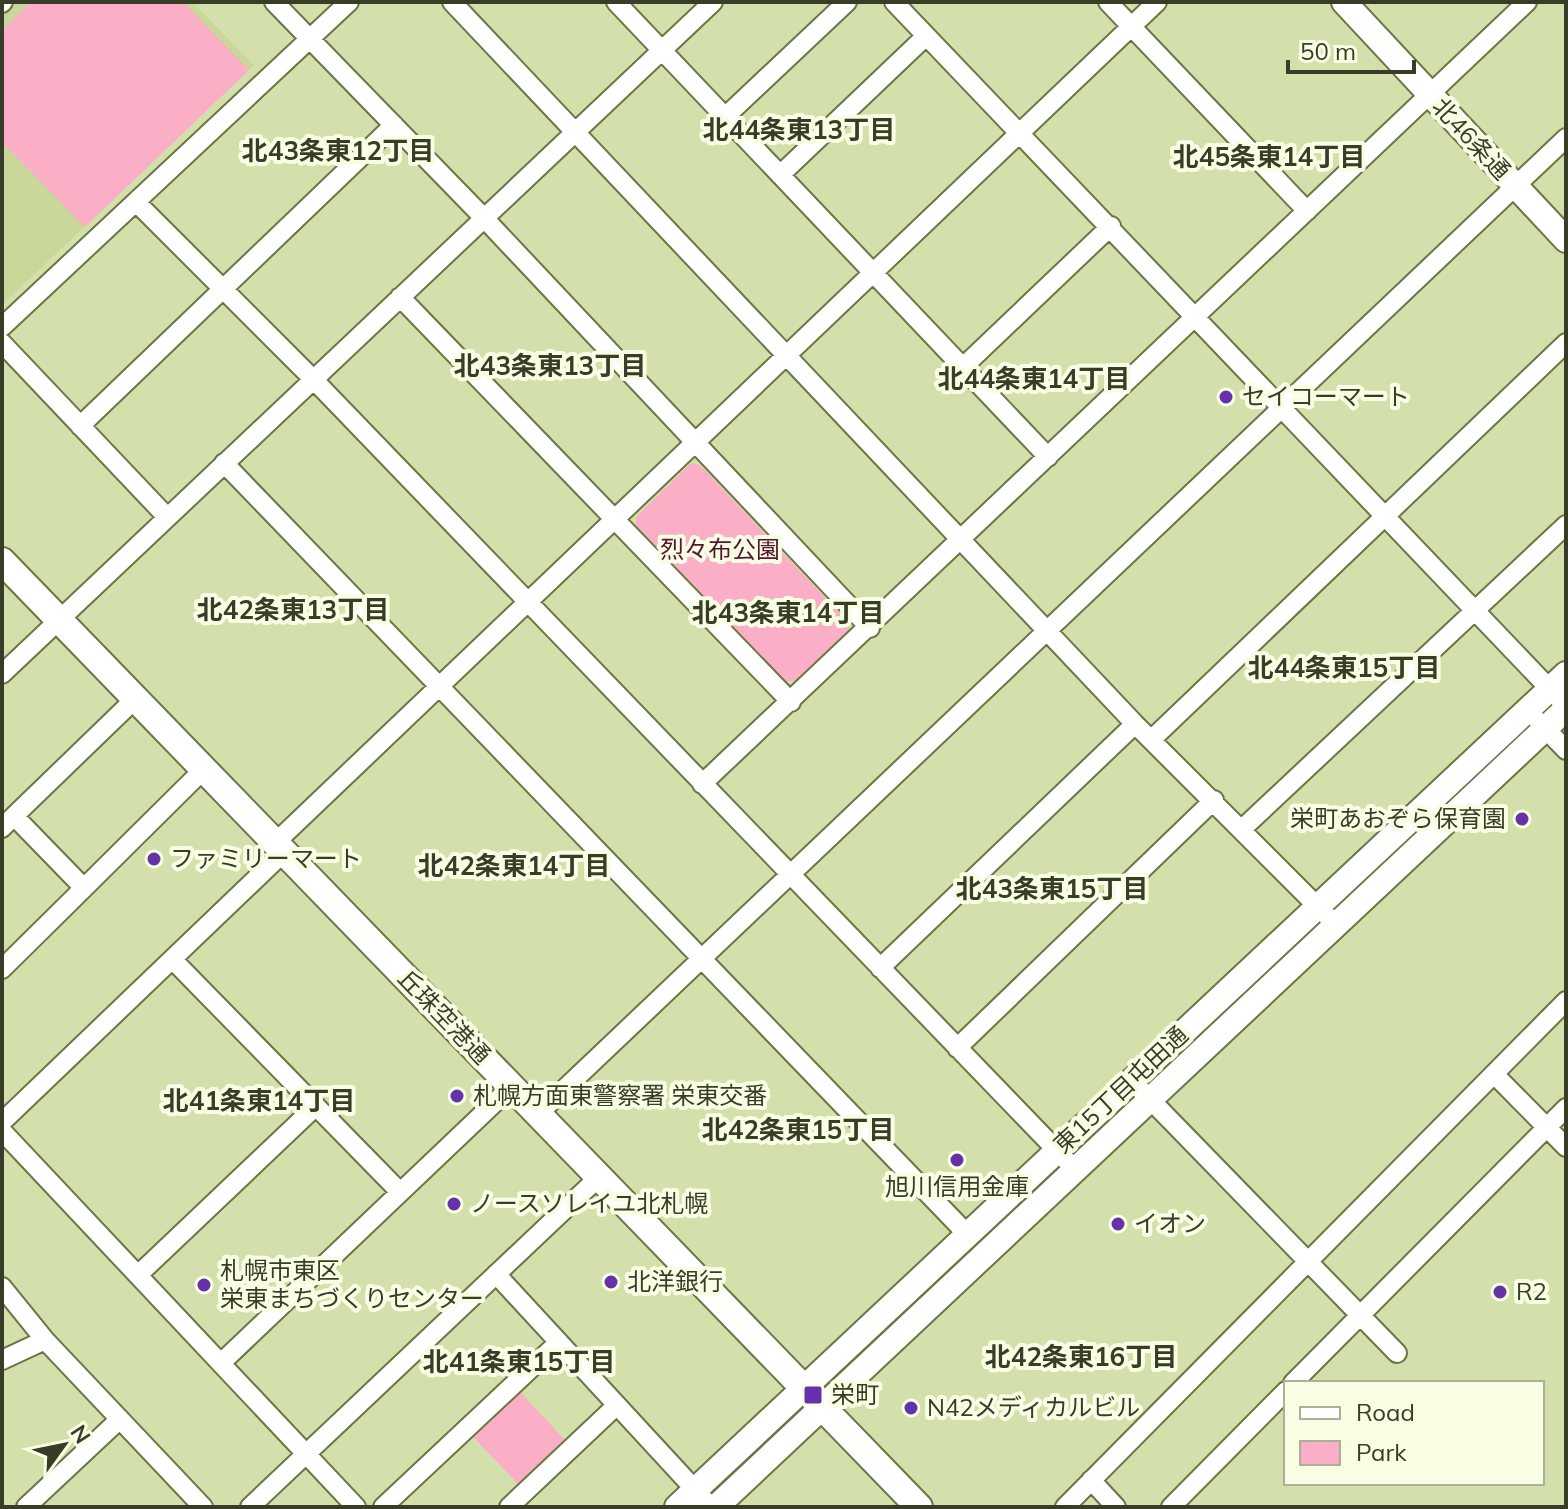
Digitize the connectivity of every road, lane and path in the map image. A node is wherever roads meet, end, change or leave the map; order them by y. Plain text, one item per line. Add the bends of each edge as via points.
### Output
1 (274, 2) edge
2 (349, 2) edge
3 (452, 2) edge
4 (616, 2) edge
5 (713, 2) edge
6 (847, 2) edge
7 (894, 2) edge
8 (1108, 2) edge
9 (1157, 2) edge
10 (1344, 2) edge
11 (1527, 2) edge
12 (1131, 26) junction
13 (926, 36) junction
14 (310, 38) junction
15 (662, 50) junction
16 (1429, 94) junction
17 (725, 117) junction
18 (394, 125) junction
19 (576, 131) junction
20 (1021, 134) junction
21 (1566, 138) edge
22 (780, 175) junction
23 (1515, 186) junction
24 (137, 203) junction
25 (1307, 211) junction
26 (484, 218) junction
27 (1111, 226) junction
28 (1566, 240) edge
29 (871, 272) junction
30 (223, 290) junction
31 (400, 297) junction
32 (1196, 316) junction
33 (2, 327) edge
34 (2, 343) edge
35 (1566, 343) edge
36 (784, 356) junction
37 (962, 368) junction
38 (314, 380) junction
39 (1284, 409) junction
40 (80, 426) junction
41 (694, 442) junction
42 (1048, 457) junction
43 (224, 463) junction
44 (1385, 515) junction
45 (166, 516) junction
46 (613, 518) junction
47 (1566, 525) edge
48 (961, 540) junction
49 (2, 561) edge
50 (526, 602) junction
51 (1476, 611) junction
52 (59, 620) junction
53 (870, 628) junction
54 (1047, 631) junction
55 (2, 674) edge
56 (438, 686) junction
57 (1562, 694) edge
58 (135, 699) junction
59 (791, 702) junction
60 (1527, 710) junction
61 (1135, 724) junction
62 (1545, 728) junction
63 (1151, 740) junction
64 (1566, 750) edge
65 (204, 769) junction
66 (702, 784) junction
67 (1214, 800) junction
68 (8, 822) edge
69 (1242, 829) junction
70 (280, 848) junction
71 (791, 876) junction
72 (84, 888) junction
73 (1318, 906) junction
74 (1335, 924) junction
75 (704, 957) junction
76 (173, 960) junction
77 (880, 968) junction
78 (2, 969) edge
79 (1566, 1001) edge
80 (957, 1048) junction
81 (1494, 1074) junction
82 (1131, 1080) junction
83 (511, 1087) junction
84 (1149, 1098) junction
85 (316, 1106) junction
86 (1566, 1108) edge
87 (538, 1114) junction
88 (2, 1122) edge
89 (1547, 1128) junction
90 (2, 1131) edge
91 (1566, 1147) edge
92 (1056, 1150) junction
93 (1074, 1168) junction
94 (599, 1177) junction
95 (400, 1192) junction
96 (967, 1234) junction
97 (1307, 1261) junction
98 (496, 1274) junction
99 (138, 1275) junction
100 (2, 1287) edge
101 (1359, 1316) junction
102 (45, 1340) junction
103 (559, 1342) junction
104 (1397, 1353) dead end
105 (2, 1360) edge
106 (221, 1363) junction
107 (1295, 1381) edge
108 (1284, 1393) edge
109 (812, 1400) junction
110 (617, 1405) junction
111 (120, 1419) junction
112 (306, 1454) junction
113 (1091, 1480) junction
114 (707, 1501) edge
115 (26, 1507) edge
116 (203, 1507) edge
117 (250, 1507) edge
118 (356, 1507) edge
119 (383, 1507) edge
120 (509, 1507) edge
121 (677, 1507) edge
122 (919, 1507) edge
123 (1065, 1507) edge
124 (1116, 1507) edge
125 (1171, 1507) edge

1 - 14 street
2 - 14 street
3 - 19 street
4 - 15 street
5 - 15 street
6 - 17 street
7 - 13 street
8 - 12 street
9 - 12 street
10 - 16 street, 北46条通
11 - 16 street
12 - 20 street
12 - 25 street
13 - 20 street
13 - 22 street
14 - 18 street
14 - 24 street
15 - 17 street
15 - 19 street
16 - 23 street, 北46条通
16 - 25 street
17 - 22 street
18 - 26 street
18 - 30 street
19 - 26 street
19 - 36 street
20 - 27 street
20 - 29 street
21 - 23 street
22 - 29 street
23 - 28 street, 北46条通
23 - 39 street
24 - 30 street
24 - 33 street
25 - 32 street
26 - 31 street
26 - 41 street
27 - 32 street
27 - 37 street
29 - 36 street
29 - 37 street
30 - 38 street
30 - 40 street
31 - 38 street
31 - 46 street
32 - 39 street
32 - 42 street
34 - 40 street
35 - 44 street
36 - 41 street
36 - 48 street
37 - 42 street
38 - 43 street
38 - 50 street
39 - 44 street
39 - 54 street
40 - 45 street
41 - 46 street
41 - 53 street
42 - 48 street
43 - 45 street
43 - 56 street
44 - 51 street
44 - 63 street
45 - 52 street
46 - 50 street
46 - 59 street
47 - 51 street
48 - 53 street
48 - 54 street
49 - 52 main road, 丘珠空港通
50 - 56 street
50 - 66 street
51 - 57 street
51 - 69 street
52 - 55 street
52 - 58 main road, 丘珠空港通
53 - 59 street
54 - 61 street
54 - 71 street
56 - 70 street
56 - 75 street
57 - 60 street, 東15丁目屯田通
57 - 62 street, 東15丁目屯田通
58 - 65 main road, 丘珠空港通
58 - 68 street
59 - 66 street
60 - 62 street
60 - 73 street, 東15丁目屯田通
61 - 63 street
61 - 77 street
62 - 64 street
62 - 74 street, 東15丁目屯田通
63 - 67 street
65 - 70 main road, 丘珠空港通
65 - 72 street
66 - 71 street
67 - 69 street
67 - 80 street
68 - 72 street
69 - 73 street
70 - 76 street
70 - 83 main road, 丘珠空港通
71 - 75 street
71 - 77 street
72 - 78 street
73 - 74 street
73 - 82 street, 東15丁目屯田通
74 - 84 street, 東15丁目屯田通
75 - 87 street
75 - 96 street
76 - 85 street
76 - 88 street
77 - 80 street
79 - 81 street
80 - 92 street
81 - 89 street
81 - 97 street
82 - 84 street
82 - 92 street, 東15丁目屯田通
83 - 87 main road, 丘珠空港通
83 - 95 street
84 - 93 street, 東15丁目屯田通
84 - 97 street
85 - 95 street
85 - 99 street
86 - 89 street
87 - 94 main road, 丘珠空港通
89 - 91 street
89 - 101 street
90 - 99 street
92 - 93 street
92 - 96 street, 東15丁目屯田通
93 - 109 street, 東15丁目屯田通
94 - 98 street
94 - 109 main road, 丘珠空港通
95 - 106 street
96 - 109 street, 東15丁目屯田通
97 - 101 street
97 - 113 street
98 - 103 street
98 - 112 street
99 - 106 street
100 - 102 street
101 - 104 street
101 - 107 street
102 - 105 street
102 - 111 street
103 - 110 street
103 - 119 street
106 - 112 street
108 - 125 street
109 - 114 street, 東15丁目屯田通
109 - 122 main road, 丘珠空港通
110 - 114 street
110 - 120 street
111 - 115 street
111 - 116 street
112 - 117 street
112 - 118 street
113 - 123 street
113 - 124 street
114 - 121 street, 東15丁目屯田通

